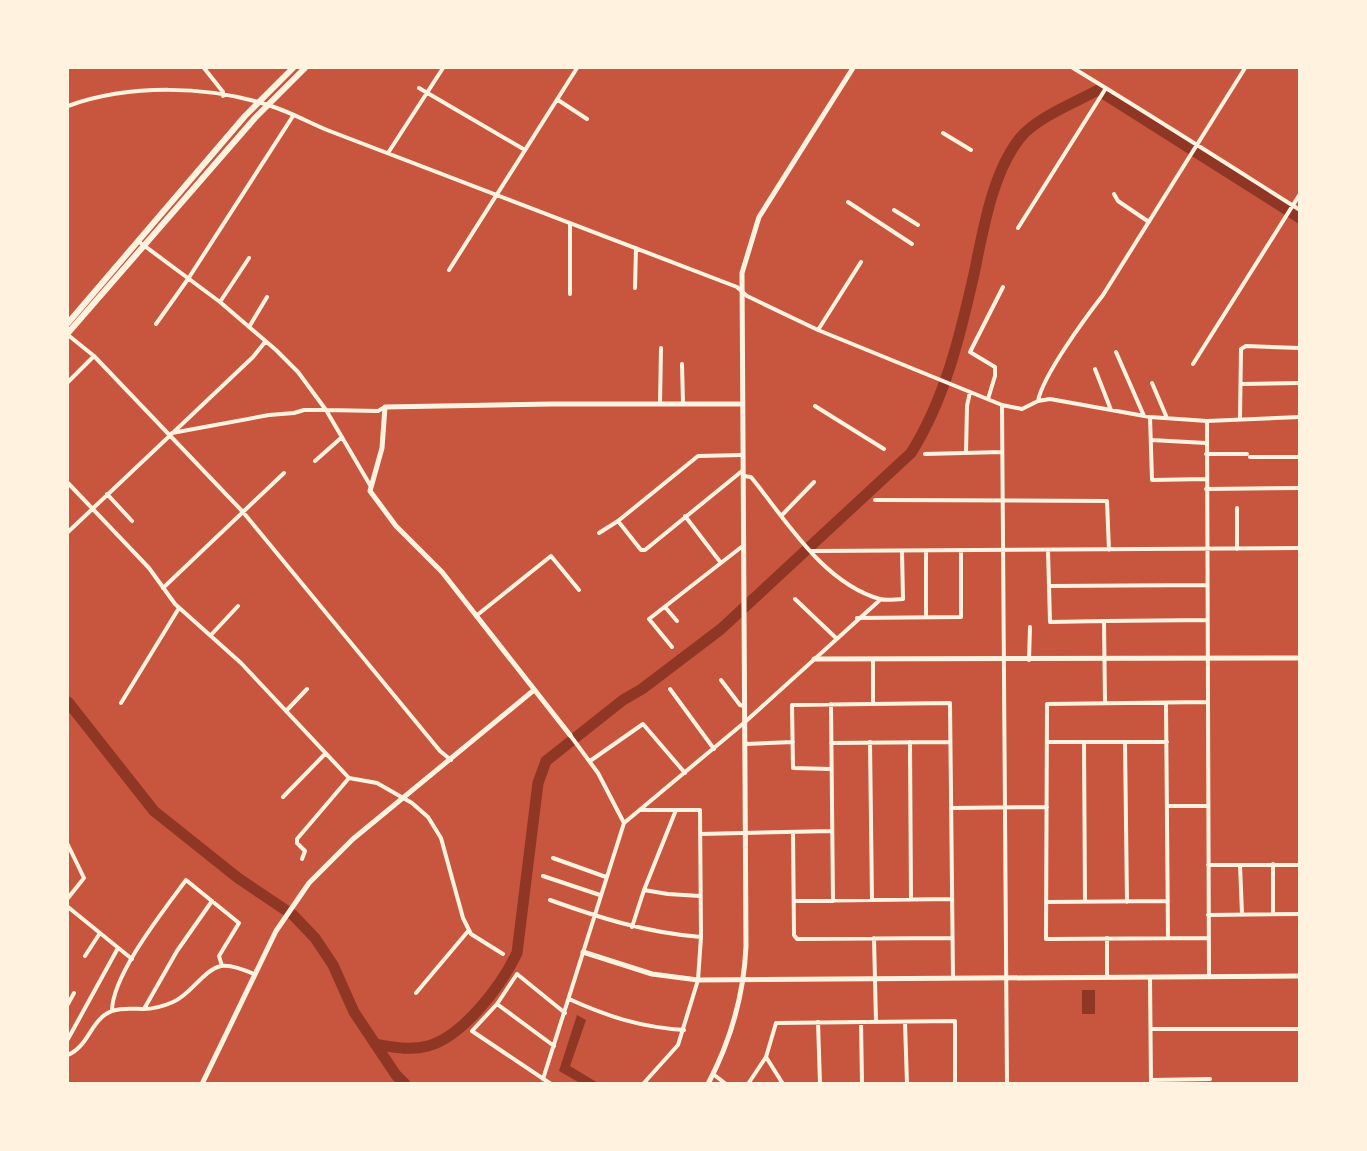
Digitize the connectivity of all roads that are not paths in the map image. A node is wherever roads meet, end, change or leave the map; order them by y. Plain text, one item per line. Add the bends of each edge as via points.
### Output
1 (204, 68) edge
2 (293, 68) edge
3 (305, 68) edge
4 (442, 68) edge
5 (577, 68) edge
6 (853, 68) edge
7 (1073, 68) edge
8 (1245, 68) edge
9 (419, 88) dead end
10 (1106, 88) junction
11 (426, 93) junction
12 (223, 96) junction
13 (558, 100) junction
14 (258, 102) junction
15 (267, 105) junction
16 (68, 106) edge
17 (293, 116) junction
18 (587, 119) dead end
19 (943, 133) dead end
20 (1196, 146) junction
21 (525, 150) junction
22 (971, 150) dead end
23 (388, 153) junction
24 (1114, 194) dead end
25 (1300, 194) edge
26 (498, 195) junction
27 (848, 202) dead end
28 (1292, 205) junction
29 (894, 210) dead end
30 (1300, 210) edge
31 (1149, 222) junction
32 (570, 224) junction
33 (918, 225) dead end
34 (1018, 228) dead end
35 (141, 243) junction
36 (912, 244) dead end
37 (636, 248) junction
38 (249, 258) dead end
39 (861, 262) dead end
40 (449, 270) dead end
41 (188, 279) junction
42 (1003, 287) dead end
43 (635, 288) dead end
44 (741, 289) junction
45 (570, 294) dead end
46 (267, 297) dead end
47 (220, 302) junction
48 (68, 323) edge
49 (156, 324) dead end
50 (249, 327) junction
51 (818, 330) junction
52 (68, 334) edge
53 (265, 342) junction
54 (661, 348) dead end
55 (1300, 348) edge
56 (1116, 352) dead end
57 (94, 356) junction
58 (682, 364) dead end
59 (1193, 364) dead end
60 (1094, 369) dead end
61 (68, 382) edge
62 (1152, 383) dead end
63 (1300, 383) edge
64 (1242, 384) junction
65 (970, 392) junction
66 (988, 400) junction
67 (1038, 401) junction
68 (660, 404) junction
69 (682, 404) junction
70 (742, 404) junction
71 (1002, 405) junction
72 (815, 406) dead end
73 (385, 407) junction
74 (326, 410) junction
75 (1111, 410) junction
76 (1144, 416) junction
77 (1150, 417) junction
78 (1300, 417) edge
79 (1167, 418) junction
80 (1240, 418) junction
81 (1207, 421) junction
82 (171, 434) junction
83 (342, 438) junction
84 (1151, 440) junction
85 (1206, 443) junction
86 (884, 449) dead end
87 (1002, 452) junction
88 (966, 453) junction
89 (742, 454) junction
90 (925, 454) dead end
91 (1206, 454) junction
92 (1300, 457) edge
93 (315, 461) dead end
94 (284, 473) dead end
95 (743, 473) junction
96 (1206, 479) junction
97 (814, 482) dead end
98 (68, 484) edge
99 (370, 485) junction
100 (1206, 488) junction
101 (1300, 488) edge
102 (107, 494) junction
103 (874, 500) dead end
104 (1003, 500) junction
105 (91, 508) junction
106 (1237, 508) dead end
107 (243, 512) junction
108 (782, 515) junction
109 (685, 516) junction
110 (132, 521) dead end
111 (618, 521) junction
112 (68, 532) edge
113 (599, 533) dead end
114 (744, 546) junction
115 (1300, 548) edge
116 (1206, 549) junction
117 (1237, 549) junction
118 (961, 550) junction
119 (1002, 550) junction
120 (1048, 550) junction
121 (1109, 550) junction
122 (902, 551) junction
123 (926, 551) junction
124 (812, 552) junction
125 (721, 564) junction
126 (1206, 585) junction
127 (1049, 586) junction
128 (163, 588) junction
129 (579, 590) dead end
130 (795, 599) dead end
131 (881, 599) junction
132 (238, 606) dead end
133 (665, 607) junction
134 (179, 608) junction
135 (476, 616) junction
136 (926, 617) junction
137 (857, 618) junction
138 (1206, 620) junction
139 (677, 621) dead end
140 (1104, 621) junction
141 (1030, 627) dead end
142 (210, 635) junction
143 (836, 638) junction
144 (672, 647) dead end
145 (1206, 658) junction
146 (1300, 658) edge
147 (814, 659) junction
148 (873, 659) junction
149 (1104, 659) junction
150 (1003, 660) junction
151 (1030, 660) junction
152 (721, 680) dead end
153 (307, 689) dead end
154 (670, 689) dead end
155 (534, 690) junction
156 (1166, 702) junction
157 (1207, 702) junction
158 (120, 703) dead end
159 (1105, 703) junction
160 (831, 704) junction
161 (873, 704) junction
162 (744, 706) junction
163 (286, 710) junction
164 (745, 722) junction
165 (570, 735) joint
166 (793, 742) junction
167 (870, 742) junction
168 (910, 742) junction
169 (950, 742) junction
170 (1047, 742) junction
171 (1084, 742) junction
172 (1125, 742) junction
173 (1167, 742) junction
174 (831, 743) junction
175 (745, 744) junction
176 (714, 749) junction
177 (325, 754) junction
178 (451, 760) junction
179 (590, 761) junction
180 (831, 769) junction
181 (685, 773) junction
182 (349, 778) junction
183 (283, 797) dead end
184 (404, 797) junction
185 (1167, 806) junction
186 (1208, 806) junction
187 (1046, 807) junction
188 (951, 808) junction
189 (1004, 808) junction
190 (642, 810) junction
191 (676, 810) junction
192 (624, 823) junction
193 (832, 831) junction
194 (793, 832) junction
195 (745, 833) junction
196 (700, 834) junction
197 (68, 845) edge
198 (553, 858) dead end
199 (302, 859) dead end
200 (1273, 864) junction
201 (1300, 864) edge
202 (1208, 865) junction
203 (1240, 865) junction
204 (542, 876) dead end
205 (606, 876) junction
206 (644, 890) junction
207 (600, 895) junction
208 (700, 896) junction
209 (68, 898) edge
210 (911, 899) junction
211 (952, 899) junction
212 (550, 900) dead end
213 (832, 900) junction
214 (872, 900) junction
215 (794, 901) junction
216 (1168, 901) junction
217 (212, 902) junction
218 (1046, 902) junction
219 (1085, 902) junction
220 (1127, 902) junction
221 (68, 907) edge
222 (1208, 914) junction
223 (1242, 914) junction
224 (1273, 914) junction
225 (1300, 914) edge
226 (594, 916) junction
227 (632, 927) junction
228 (469, 930) junction
229 (100, 933) junction
230 (701, 937) junction
231 (874, 938) junction
232 (952, 938) junction
233 (1107, 938) junction
234 (1168, 938) junction
235 (1208, 938) junction
236 (118, 948) junction
237 (583, 952) junction
238 (503, 954) dead end
239 (85, 956) dead end
240 (132, 959) junction
241 (222, 966) junction
242 (254, 974) junction
243 (1300, 976) edge
244 (1005, 977) junction
245 (1107, 977) junction
246 (1150, 977) junction
247 (1209, 977) junction
248 (875, 978) junction
249 (953, 978) junction
250 (698, 980) junction
251 (743, 980) junction
252 (74, 993) dead end
253 (416, 993) dead end
254 (570, 999) junction
255 (68, 1004) edge
256 (497, 1004) junction
257 (144, 1009) junction
258 (112, 1011) junction
259 (565, 1013) junction
260 (818, 1022) junction
261 (861, 1022) junction
262 (876, 1022) junction
263 (905, 1023) junction
264 (1151, 1029) junction
265 (1300, 1029) edge
266 (684, 1030) junction
267 (68, 1039) edge
268 (554, 1046) junction
269 (68, 1055) edge
270 (766, 1057) junction
271 (714, 1074) junction
272 (543, 1079) junction
273 (1210, 1079) dead end
274 (1152, 1082) edge
275 (202, 1084) edge
276 (551, 1084) edge
277 (643, 1084) edge
278 (708, 1084) edge
279 (726, 1084) edge
280 (748, 1084) edge
281 (783, 1084) edge
282 (820, 1084) edge
283 (862, 1084) edge
284 (907, 1084) edge
285 (955, 1084) edge
286 (1006, 1084) edge

1 - 12 street
2 - 14 main road
3 - 15 main road
4 - 11 street
5 - 13 street
6 - 44 street via 758,217
7 - 10 street
8 - 20 street
9 - 11 street
10 - 20 street
10 - 34 street
11 - 21 street
11 - 23 street
12 - 14 street
12 - 16 street via 195,91 141,91 93,97
13 - 18 street
13 - 21 street
14 - 15 street
14 - 35 main road
15 - 17 street
15 - 35 main road
17 - 23 street
17 - 41 street
19 - 22 street
20 - 28 street via 1228,162
20 - 31 street
21 - 26 street
23 - 26 street
24 - 31 street via 1118,201
25 - 28 street
26 - 32 street
26 - 40 street
27 - 36 street
28 - 30 street
28 - 59 street
29 - 33 street
31 - 67 street via 1104,295 1083,321 1039,394
32 - 37 street
32 - 45 street
35 - 41 street
35 - 48 main road
35 - 52 main road
37 - 43 street
37 - 44 street
38 - 47 street
39 - 51 street
41 - 47 street
41 - 49 street
42 - 66 street via 970,352 995,367
44 - 51 street via 747,296
44 - 70 street
46 - 50 street
47 - 50 street
50 - 53 street
51 - 65 street
52 - 57 street
53 - 74 street via 298,372
53 - 82 street
54 - 68 street
55 - 64 street via 1246,346 1241,349
56 - 76 street
57 - 61 street
57 - 82 street
58 - 69 street
60 - 75 street
62 - 79 street
63 - 64 street
64 - 80 street
65 - 66 street
65 - 88 street via 966,406
66 - 71 street
67 - 71 street via 1022,409
67 - 75 street via 1050,399
68 - 69 street
68 - 73 street
69 - 70 street
70 - 89 street
71 - 87 street
72 - 86 street
73 - 74 street via 378,411
73 - 99 street via 382,448
74 - 82 street via 269,415
74 - 83 street
75 - 76 street
76 - 77 street
77 - 79 street
77 - 84 street
78 - 80 street
79 - 81 street
80 - 81 street
81 - 85 street
82 - 102 street
82 - 107 street
83 - 93 street
83 - 99 street
84 - 85 street
84 - 96 street via 1152,480
85 - 91 street
87 - 88 street
87 - 104 street
88 - 90 street
89 - 95 street
89 - 111 street via 698,456
91 - 92 street
91 - 96 street
94 - 107 street
95 - 108 street via 751,477
95 - 109 street
95 - 114 street
96 - 100 street
97 - 108 street
98 - 105 street
99 - 135 street via 388,517 442,572
100 - 101 street
100 - 116 street
102 - 105 street
102 - 110 street
103 - 104 street
104 - 119 street
104 - 121 street via 1107,501
105 - 112 street
105 - 128 street via 149,568
106 - 117 street
107 - 128 street
107 - 178 street via 440,751
108 - 124 street
109 - 111 street via 645,550
109 - 125 street
111 - 113 street
114 - 125 street
114 - 162 street
115 - 117 street
116 - 117 street
116 - 121 street
116 - 126 street
118 - 119 street
118 - 123 street
118 - 136 street via 961,617
119 - 120 street
119 - 150 street
120 - 121 street
120 - 127 street
122 - 123 street
122 - 124 street
122 - 131 street via 903,599
123 - 136 street
124 - 131 street via 836,577
125 - 133 street
126 - 127 street
126 - 138 street
127 - 140 street via 1050,622
128 - 134 street
129 - 135 street via 551,556
130 - 143 street
131 - 137 street
132 - 142 street
133 - 139 street
133 - 144 street via 648,619
134 - 142 street
134 - 158 street
135 - 155 street
136 - 137 street
137 - 143 street
138 - 140 street
138 - 145 street
140 - 149 street
141 - 151 street
142 - 163 street
143 - 147 street
145 - 146 street
145 - 149 street
145 - 157 street
147 - 148 street
147 - 164 street
148 - 150 street
148 - 161 street
149 - 151 street
149 - 159 street
150 - 151 street
150 - 189 street
152 - 162 street
153 - 163 street
154 - 176 street
155 - 165 street
155 - 178 street
156 - 157 street
156 - 159 street
156 - 173 street
157 - 186 street
159 - 170 street via 1047,704
160 - 161 street
160 - 166 street via 792,705
160 - 174 street
161 - 169 street via 950,703
162 - 164 street
163 - 177 street
164 - 175 street
164 - 176 street
165 - 179 street
166 - 175 street
166 - 180 street via 793,768
167 - 168 street
167 - 174 street
167 - 214 street
168 - 169 street
168 - 210 street
169 - 188 street
170 - 171 street
170 - 187 street
171 - 172 street
171 - 219 street
172 - 173 street
172 - 220 street
173 - 185 street
174 - 180 street
175 - 195 street
176 - 181 street
177 - 182 street
177 - 183 street
178 - 184 street
179 - 181 street via 643,724
179 - 192 street
180 - 193 street
181 - 190 street
182 - 184 street via 378,783
182 - 199 street via 297,839 306,851
184 - 228 street via 428,817 441,838
184 - 242 street via 330,860 296,899
185 - 186 street
185 - 216 street
186 - 202 street
187 - 189 street
187 - 218 street
188 - 189 street
188 - 211 street
189 - 244 street
190 - 191 street
190 - 192 street
191 - 196 street via 700,810
191 - 206 street
192 - 205 street
193 - 194 street
193 - 213 street
194 - 195 street
194 - 215 street
195 - 196 street
195 - 251 street via 746,946
196 - 208 street
197 - 209 street via 84,878
198 - 205 street
200 - 201 street
200 - 203 street
200 - 224 street
202 - 203 street
202 - 222 street
203 - 223 street
204 - 207 street
205 - 207 street
206 - 208 street
206 - 227 street
207 - 226 street
208 - 230 street
210 - 211 street
210 - 214 street
211 - 232 street
212 - 226 street
213 - 214 street
213 - 215 street
215 - 231 street via 794,935 797,939
216 - 220 street
216 - 234 street
217 - 240 street via 186,880
217 - 241 street via 239,923 219,956
217 - 257 street via 177,951
218 - 219 street
218 - 233 street via 1046,939
219 - 220 street
221 - 229 street
222 - 223 street
222 - 235 street
223 - 224 street
224 - 225 street
226 - 227 street
226 - 237 street
227 - 230 street
228 - 238 street
228 - 253 street
229 - 236 street
229 - 239 street
230 - 250 street
231 - 232 street
231 - 248 street
232 - 249 street
233 - 234 street
233 - 245 street
234 - 235 street
235 - 247 street
236 - 240 street
236 - 267 street
237 - 250 street via 652,974
237 - 254 street
240 - 258 street via 112,999
241 - 242 street
241 - 257 street via 207,974 182,998
242 - 275 street
243 - 247 street
244 - 245 street
244 - 249 street
244 - 286 street
245 - 246 street
246 - 247 street
246 - 264 street
248 - 249 street
248 - 251 street
248 - 262 street
250 - 251 street
250 - 266 street
251 - 271 street via 735,1021
252 - 255 street
254 - 259 street
254 - 266 street via 621,1020 651,1028
256 - 259 street via 518,974
256 - 268 street
256 - 272 street via 472,1030
257 - 258 street
258 - 269 street via 105,1014 89,1038
259 - 268 street
260 - 261 street
260 - 270 street via 776,1023
260 - 282 street
261 - 262 street
261 - 283 street
262 - 263 street
263 - 284 street
263 - 285 street via 955,1021
264 - 265 street
264 - 274 street
266 - 277 street via 678,1045
268 - 272 street
270 - 280 street
270 - 281 street
271 - 278 street
271 - 279 street
272 - 276 street
273 - 274 street

